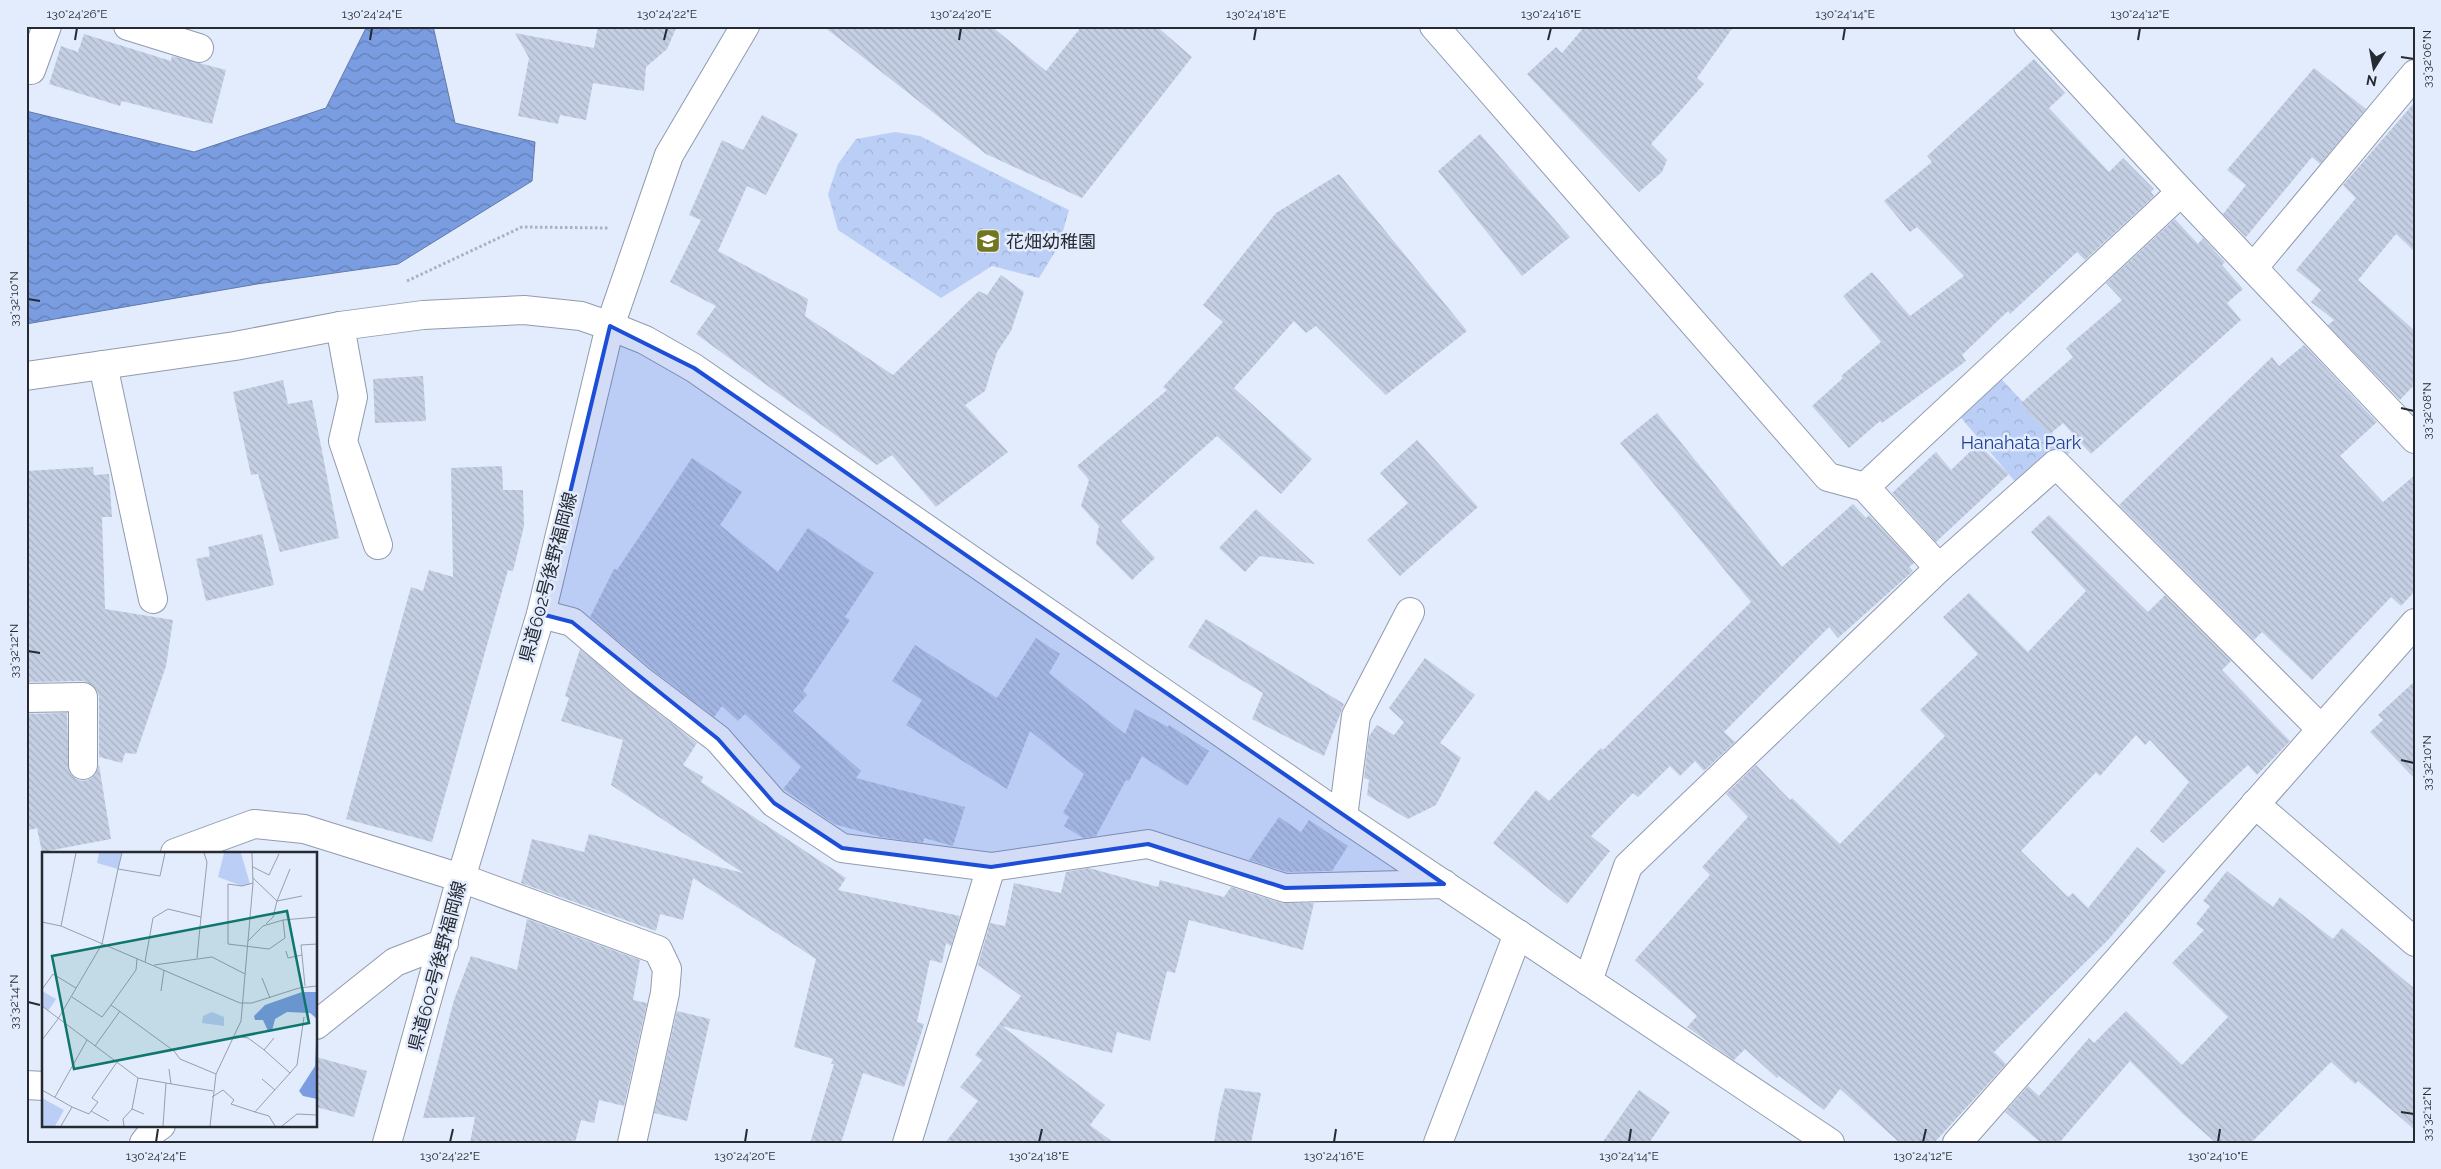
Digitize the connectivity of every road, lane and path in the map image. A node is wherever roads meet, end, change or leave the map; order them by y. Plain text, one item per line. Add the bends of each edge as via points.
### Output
1 (47, 26) edge
2 (128, 26) edge
3 (745, 26) edge
4 (1434, 26) edge
5 (2028, 26) edge
6 (199, 48) dead end
7 (31, 70) dead end
8 (2415, 74) edge
9 (2181, 192) junction
10 (600, 227) dead end
11 (2253, 268) junction
12 (399, 285) dead end
13 (340, 326) junction
14 (610, 326) junction
15 (103, 365) junction
16 (26, 376) edge
17 (2415, 439) edge
18 (1865, 487) junction
19 (378, 545) dead end
20 (1939, 568) junction
21 (153, 599) dead end
22 (1410, 612) dead end
23 (540, 614) junction
24 (2415, 623) edge
25 (26, 698) edge
26 (2321, 729) junction
27 (83, 765) dead end
28 (2255, 804) junction
29 (1343, 817) junction
30 (178, 852) edge
31 (992, 867) junction
32 (461, 878) junction
33 (1444, 884) junction
34 (1518, 934) junction
35 (2415, 942) edge
36 (444, 943) junction
37 (1588, 981) junction
38 (318, 1023) edge
39 (26, 1085) edge
40 (42, 1086) edge
41 (160, 1126) edge
42 (144, 1143) edge
43 (387, 1143) edge
44 (632, 1143) edge
45 (906, 1143) edge
46 (1438, 1143) edge
47 (1830, 1143) edge
48 (1957, 1143) edge

1 - 7 street
2 - 6 street
3 - 14 street, 県道602号後野福岡線 via 669,155
4 - 18 street via 1828,476
5 - 9 street
8 - 11 street
9 - 11 street
9 - 18 street
10 - 12 path via 522,227
11 - 17 street
13 - 14 street via 423,316 524,310 581,316
13 - 15 street via 235,346
13 - 19 street via 352,397 343,440
14 - 23 street, 県道602号後野福岡線
14 - 29 street via 645,340 694,368
15 - 16 street
15 - 21 street
18 - 20 street
20 - 26 street via 2056,464
20 - 37 street via 1628,866
22 - 29 street via 1356,716
23 - 31 street via 572,622 640,680 718,739 774,803 842,848
23 - 32 street, 県道602号後野福岡線
24 - 26 street
25 - 27 street via 83,696
26 - 28 street
28 - 35 street
28 - 48 street
29 - 33 street
30 - 32 street via 254,824 304,829
31 - 33 street via 1148,844 1285,888
31 - 45 street
32 - 36 street, 県道602号後野福岡線
32 - 44 street via 658,950 667,969 665,993
33 - 34 street
34 - 37 street
34 - 46 street
36 - 38 street via 396,962
36 - 43 street, 県道602号後野福岡線
37 - 47 street
39 - 40 street
41 - 42 street

